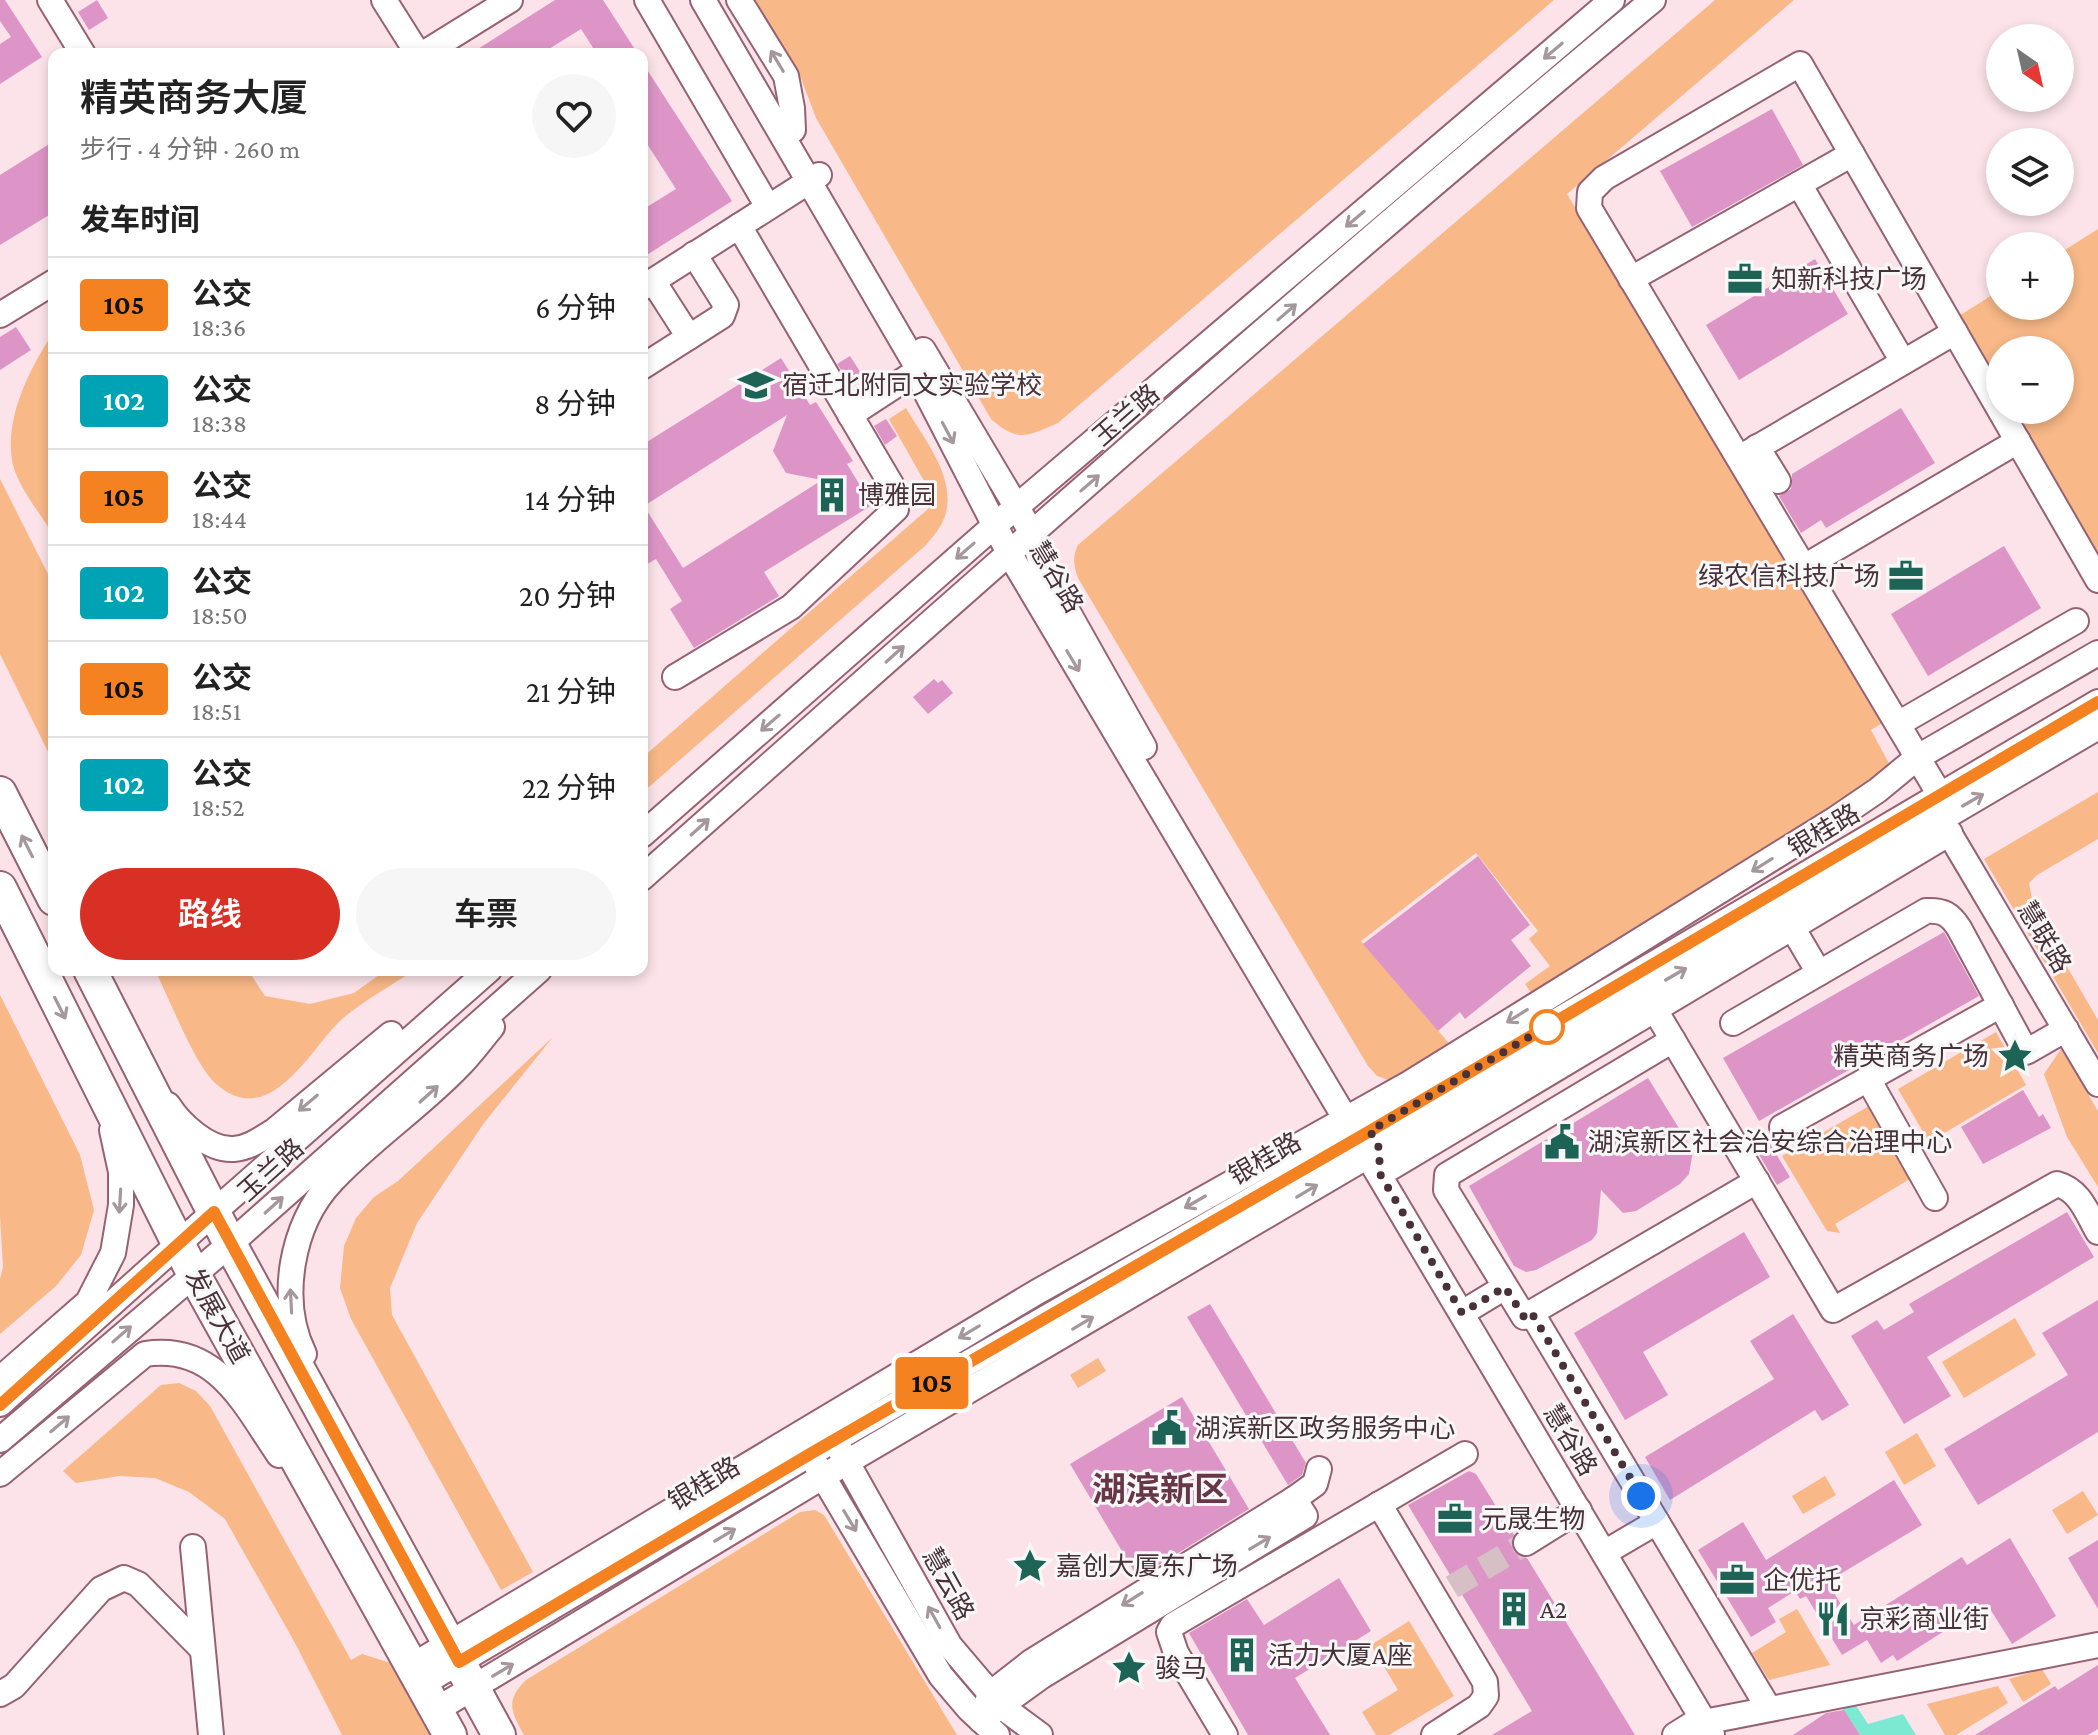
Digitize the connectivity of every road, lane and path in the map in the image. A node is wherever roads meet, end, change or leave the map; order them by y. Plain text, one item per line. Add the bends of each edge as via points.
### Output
1 (50, 0) edge
2 (384, 0) edge
3 (510, 0) edge
4 (647, 0) edge
5 (703, 0) edge
6 (718, 0) edge
7 (739, 0) edge
8 (1612, 0) edge
9 (1653, 0) edge
10 (79, 48) edge
11 (416, 48) edge
12 (430, 48) edge
13 (793, 130) junction
14 (1852, 154) junction
15 (814, 178) junction
16 (1799, 184) junction
17 (768, 207) junction
18 (739, 226) junction
19 (694, 254) junction
20 (1631, 279) junction
21 (648, 284) edge
22 (48, 286) edge
23 (648, 286) edge
24 (0, 315) edge
25 (1955, 332) junction
26 (689, 337) junction
27 (648, 360) edge
28 (1903, 362) junction
29 (919, 370) junction
30 (850, 415) junction
31 (2018, 441) junction
32 (1748, 452) junction
33 (1778, 481) dead end
34 (1017, 507) junction
35 (994, 526) junction
36 (1032, 533) junction
37 (1009, 553) junction
38 (1804, 567) junction
39 (2098, 580) edge
40 (2076, 621) dead end
41 (2098, 653) edge
42 (675, 677) dead end
43 (2098, 702) edge
44 (1898, 724) junction
45 (2098, 727) edge
46 (1918, 757) junction
47 (0, 793) edge
48 (1944, 816) junction
49 (648, 830) edge
50 (648, 873) edge
51 (48, 887) edge
52 (0, 888) edge
53 (1792, 927) junction
54 (1819, 973) junction
55 (93, 976) edge
56 (472, 976) edge
57 (482, 976) edge
58 (532, 976) edge
59 (534, 976) edge
60 (1650, 1001) junction
61 (2001, 1005) junction
62 (1733, 1023) dead end
63 (2066, 1029) junction
64 (123, 1033) junction
65 (1673, 1040) junction
66 (79, 1046) junction
67 (1868, 1079) junction
68 (2098, 1084) edge
69 (1782, 1127) dead end
70 (1366, 1139) junction
71 (1757, 1181) junction
72 (1935, 1198) dead end
73 (214, 1212) junction
74 (2098, 1232) edge
75 (179, 1244) junction
76 (230, 1244) junction
77 (193, 1273) junction
78 (1505, 1287) junction
79 (1531, 1312) junction
80 (1462, 1313) junction
81 (0, 1379) edge
82 (0, 1404) edge
83 (0, 1440) edge
84 (834, 1440) junction
85 (810, 1454) junction
86 (1465, 1454) dead end
87 (847, 1462) junction
88 (1319, 1469) dead end
89 (0, 1474) edge
90 (823, 1476) junction
91 (1379, 1504) junction
92 (1579, 1510) junction
93 (1657, 1522) junction
94 (1526, 1543) tunnel mouth
95 (193, 1547) dead end
96 (398, 1551) junction
97 (1604, 1553) junction
98 (361, 1575) junction
99 (2098, 1645) edge
100 (202, 1649) junction
101 (460, 1665) junction
102 (0, 1694) edge
103 (430, 1699) edge
104 (996, 1700) junction
105 (1769, 1709) junction
106 (989, 1728) edge
107 (1708, 1728) edge
108 (211, 1735) edge
109 (499, 1735) edge
110 (1040, 1735) edge
111 (1225, 1735) edge
112 (1434, 1735) edge
113 (1675, 1735) edge

1 - 10 street
2 - 11 street
3 - 12 street
4 - 17 street
5 - 15 street, 慧谷路
6 - 13 street, 慧谷路
13 -> 7 street via 786,76
8 -> 34 street, 玉兰路
36 -> 9 street, 玉兰路
13 - 15 street, 慧谷路
14 - 16 street
14 - 20 street via 1800,64 1604,178 1590,192 1589,208
14 - 25 street
15 - 17 street
15 - 29 street, 慧谷路
15 - 34 street, 慧谷路
16 - 20 street
16 - 28 street
17 - 18 street
18 - 19 street
18 - 30 street
19 - 21 street
19 - 26 street via 726,305 722,316
20 - 32 street
22 - 24 street
23 - 26 street
25 - 28 street
25 - 31 street
26 - 27 street
28 - 32 street
29 - 30 street
29 -> 35 street, 慧谷路
30 - 42 street via 895,491 896,509 791,607
31 - 38 street
31 - 39 street
32 - 33 street
32 - 38 street, 慧联路
34 - 35 street, 玉兰路
34 - 36 street, 慧谷路
35 - 37 street, 慧谷路
35 -> 49 street, 玉兰路
36 - 37 street, 玉兰路
36 - 70 street, 慧谷路 via 1042,566
50 -> 37 street, 玉兰路
37 -> 70 street, 慧谷路
38 - 44 street, 慧联路
40 - 44 street
41 - 46 street
43 - 48 street, 银桂路
44 - 46 street, 慧联路
48 -> 45 street, 银桂路
46 - 48 street, 慧联路
46 -> 70 street via 1834,820 1410,1083
51 -> 47 main road
48 - 53 street
60 -> 48 street, 银桂路
48 - 63 street, 慧联路
48 - 70 street, 银桂路
52 -> 66 main road, 发展大道
53 - 54 street
53 - 60 street
54 - 61 street via 1926,911 1939,910 1951,915
54 - 62 street
55 - 64 main road, 发展大道
56 -> 64 street via 410,1019 274,1131 253,1145 231,1150 194,1134 174,1114
57 - 73 street, 玉兰路
76 -> 58 street, 玉兰路
96 -> 59 street via 294,1335 289,1296 294,1259 310,1212 330,1182 460,1065
60 - 65 street
60 - 70 street
61 - 63 street via 2026,1052
61 - 67 street
63 - 68 street, 慧联路
64 - 73 main road, 发展大道
65 - 71 street
65 - 78 street via 1447,1175 1446,1190
66 - 75 main road, 发展大道
66 -> 81 street via 112,1132 121,1172 113,1253 88,1302
67 - 69 street
67 - 72 street
70 - 80 street, 慧谷路
70 - 84 street, 银桂路
87 -> 70 street, 银桂路
70 -> 101 street via 1037,1292
71 - 74 street via 1833,1310 2057,1184 2076,1194
71 - 79 street
73 - 75 street, 玉兰路
73 - 76 main road, 发展大道
75 - 77 main road, 发展大道
75 - 82 street, 玉兰路
76 - 77 street, 玉兰路
76 - 96 main road, 发展大道
83 -> 77 street, 玉兰路
77 - 98 main road, 发展大道
78 - 79 street via 1524,1317
78 - 80 street
79 - 93 street
80 - 92 street, 慧谷路
84 - 85 street, 银桂路
84 - 87 street, 慧云路
85 - 90 street, 慧云路
85 - 101 street, 银桂路
86 - 91 street
87 - 90 street, 银桂路
104 -> 87 street, 慧云路 via 950,1646
88 - 104 street via 1299,1508 1042,1676
89 -> 98 street via 145,1354 182,1353 211,1366 234,1388
101 -> 90 street, 银桂路
90 -> 106 street, 慧云路 via 941,1676
91 - 111 street via 1173,1625 1169,1632 1176,1653
91 - 112 street via 1444,1592 1485,1682 1486,1696 1479,1706
92 - 94 street
92 - 97 street, 慧谷路
93 - 97 street
93 - 105 street
95 - 100 street
96 - 101 main road, 发展大道
97 - 107 street, 慧谷路
98 - 103 main road, 发展大道
99 - 105 street
100 - 102 street via 138,1584 124,1578 101,1589 14,1686
100 - 108 street
101 - 103 street, 银桂路
101 - 103 street
101 - 109 main road, 发展大道
104 - 106 street
104 - 110 street, 慧云路
105 - 107 street
107 - 113 street via 1691,1725

